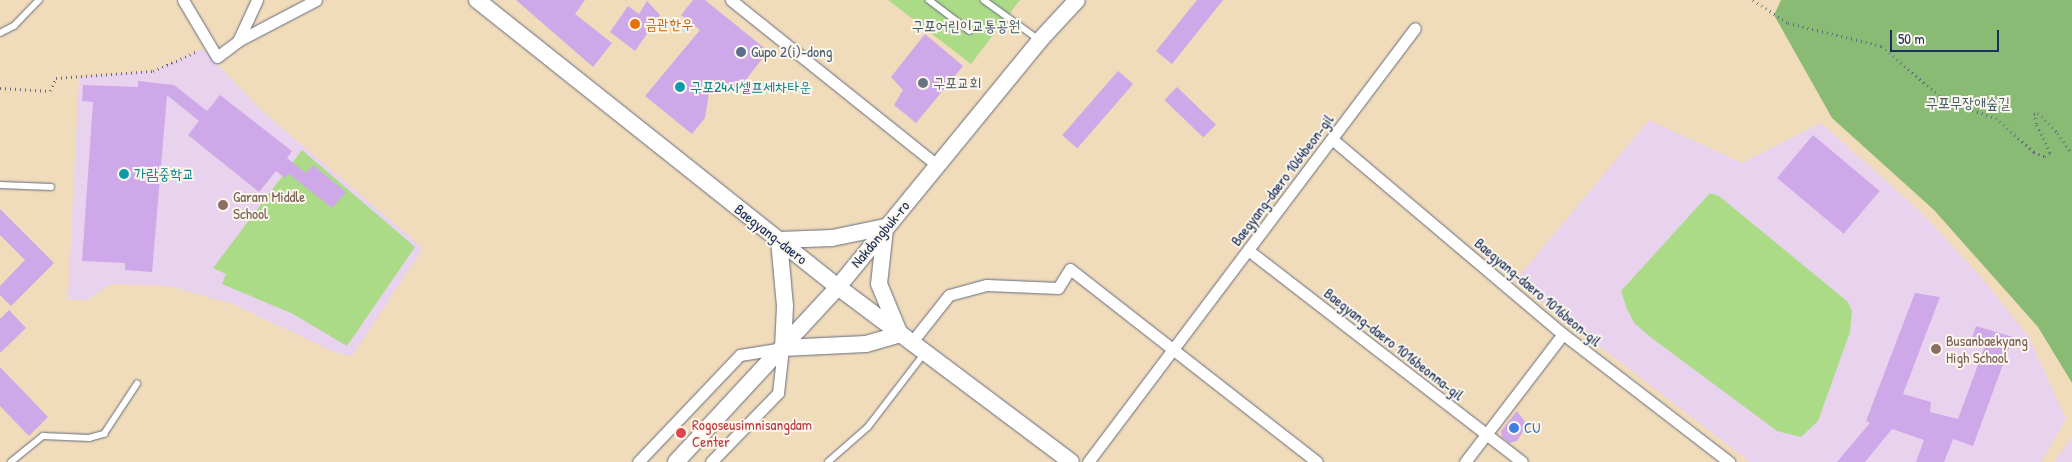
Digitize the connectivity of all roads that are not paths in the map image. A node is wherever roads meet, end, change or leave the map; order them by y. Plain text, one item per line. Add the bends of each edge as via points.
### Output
1 (38, 0) edge
2 (183, 0) edge
3 (257, 0) edge
4 (316, 0) edge
5 (476, 0) edge
6 (731, 0) edge
7 (929, 0) edge
8 (984, 0) edge
9 (1077, 0) edge
10 (1415, 28) dead end
11 (970, 32) dead end
12 (0, 33) edge
13 (1040, 40) junction
14 (238, 41) junction
15 (1332, 139) junction
16 (938, 166) junction
17 (0, 185) edge
18 (51, 187) dead end
19 (885, 227) junction
20 (779, 240) junction
21 (1248, 250) junction
22 (838, 287) junction
23 (1563, 334) junction
24 (906, 338) junction
25 (783, 348) junction
26 (1173, 349) junction
27 (925, 353) junction
28 (137, 384) dead end
29 (1486, 434) junction
30 (1516, 460) edge
31 (11, 462) edge
32 (638, 462) edge
33 (676, 462) edge
34 (711, 462) edge
35 (828, 462) edge
36 (1071, 462) edge
37 (1088, 462) edge
38 (1317, 462) edge
39 (1465, 462) edge
40 (1729, 462) edge

1 - 12 lane via 14,26
2 - 14 street via 217,57
3 - 14 street
4 - 14 street
5 - 20 main road, Baegyang-daero
6 - 16 street
7 - 11 lane
8 - 13 lane
9 - 13 main road, Nakdongbuk-ro
10 - 15 street, Baegyang-daero 1064beon-gil
13 - 16 main road, Nakdongbuk-ro
15 - 21 street, Baegyang-daero 1064beon-gil
15 - 23 street, Baegyang-daero 1016beon-gil
16 - 19 main road, Nakdongbuk-ro
17 - 18 lane
19 - 20 main road via 832,238
19 - 22 main road, Nakdongbuk-ro
19 - 24 main road via 878,284
20 - 22 main road, Baegyang-daero
20 - 25 main road via 785,306
21 - 26 street, Baegyang-daero 1064beon-gil
21 - 29 street, Baegyang-daero 1016beonna-gil
22 - 24 main road, Baegyang-daero
22 - 25 main road, Nakdongbuk-ro
23 - 29 street
23 - 40 street, Baegyang-daero 1016beon-gil
24 - 25 main road via 866,344
24 - 26 street via 949,296 987,286 1058,288 1070,269
24 - 27 main road, Baegyang-daero
25 - 32 street via 740,355
25 - 33 main road, Nakdongbuk-ro
25 - 34 street via 778,393
26 - 37 street, Baegyang-daero 1064beon-gil
26 - 38 street
27 - 35 lane via 868,427
27 - 36 main road, Baegyang-daero
28 - 31 lane via 104,434 89,438 43,436
29 - 30 street, Baegyang-daero 1016beonna-gil
29 - 39 street

